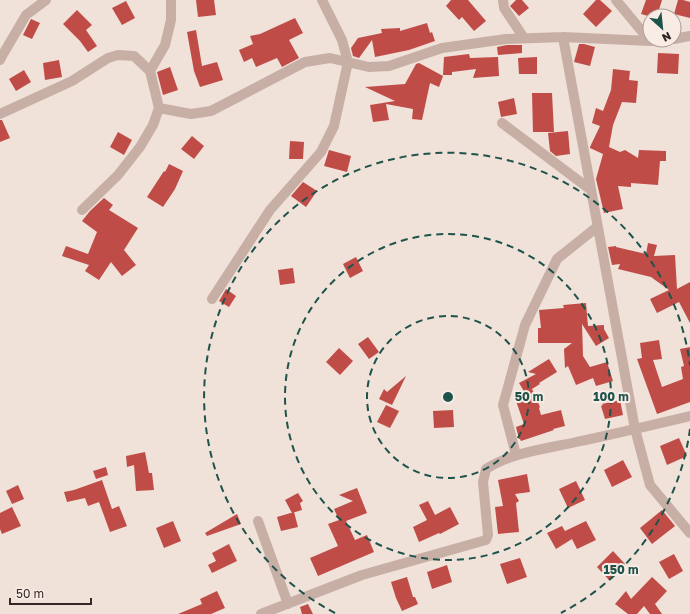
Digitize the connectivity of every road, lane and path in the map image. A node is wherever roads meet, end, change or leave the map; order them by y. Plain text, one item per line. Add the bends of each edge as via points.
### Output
1 (46, 0) edge
2 (171, 0) edge
3 (322, 0) edge
4 (503, 0) edge
5 (616, 0) edge
6 (642, 31) edge
7 (563, 37) junction
8 (524, 38) junction
9 (642, 41) edge
10 (0, 60) edge
11 (348, 62) junction
12 (150, 71) junction
13 (159, 108) junction
14 (0, 114) edge
15 (502, 123) dead end
16 (591, 190) junction
17 (82, 210) dead end
18 (598, 227) junction
19 (212, 299) dead end
20 (690, 416) edge
21 (635, 429) junction
22 (516, 455) junction
23 (258, 521) dead end
24 (690, 533) edge
25 (288, 604) junction
26 (262, 614) edge

1 - 10 street via 26,15
2 - 12 street via 171,20 165,45
3 - 11 street via 342,40
4 - 8 street via 504,8
5 - 6 street
7 - 8 street
7 - 9 street
7 - 16 street
8 - 11 street via 442,48 389,66 369,67
11 - 13 street via 330,58 305,62 211,111 191,114
11 - 19 street via 334,126 321,152 270,210
12 - 13 street
12 - 14 street via 134,56 118,55 108,58 72,81
13 - 17 street via 153,125 140,147 118,175
15 - 16 street
16 - 18 street
18 - 21 street
18 - 22 street via 557,259 525,325 503,405
20 - 21 street
21 - 22 street
21 - 24 street via 650,484
22 - 25 street via 495,463 486,470 486,540 362,574
23 - 25 street
25 - 26 street

